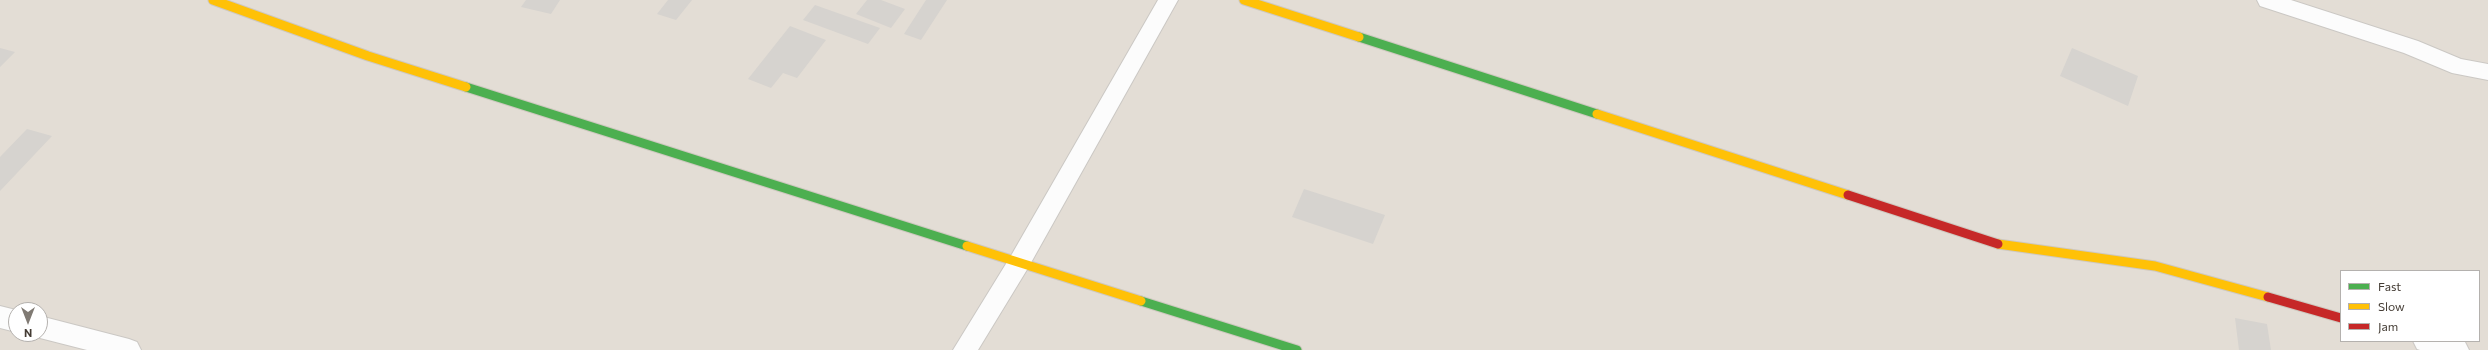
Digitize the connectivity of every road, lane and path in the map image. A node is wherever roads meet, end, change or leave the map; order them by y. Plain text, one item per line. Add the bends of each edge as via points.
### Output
1 (213, 0) edge
2 (1168, 0) edge
3 (1244, 0) edge
4 (2267, 0) edge
5 (2488, 72) edge
6 (1020, 261) junction
7 (2340, 318) edge
8 (48, 329) edge
9 (2429, 342) edge
10 (129, 350) edge
11 (964, 350) edge
12 (1298, 350) edge
13 (2457, 350) edge

1 - 6 street via 368,56
2 - 6 street
3 - 7 street via 2007,247 2155,266
4 - 5 street via 2411,47 2459,67
6 - 11 street
6 - 12 street
8 - 10 street
9 - 13 street

